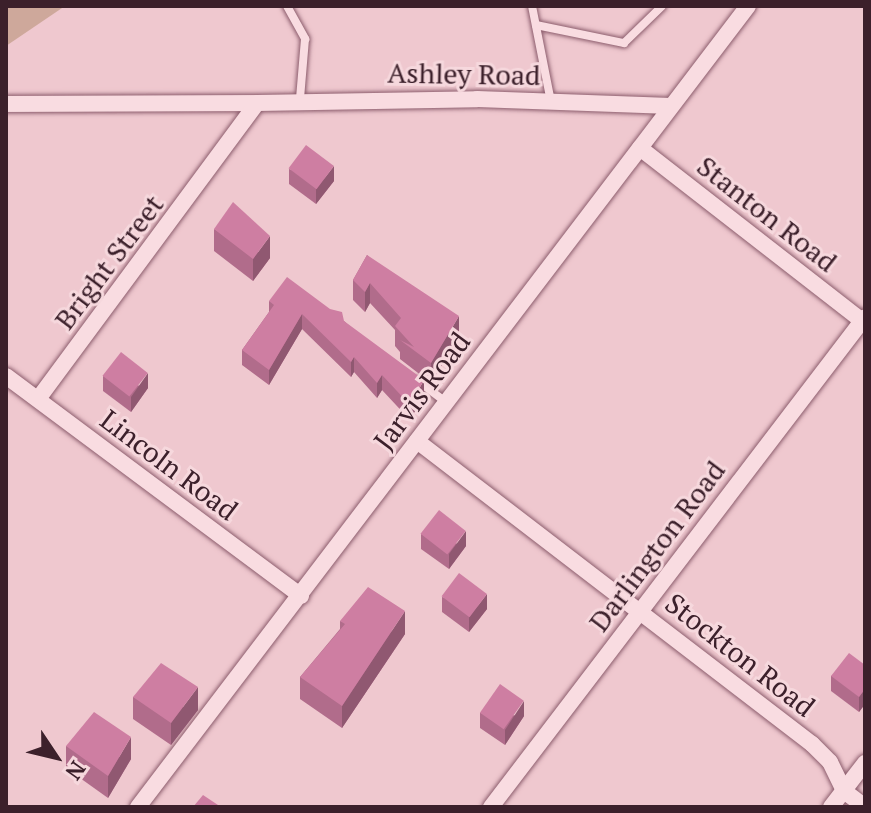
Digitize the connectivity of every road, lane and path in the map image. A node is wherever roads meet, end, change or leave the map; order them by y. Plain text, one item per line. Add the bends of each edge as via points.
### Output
1 (287, 6) edge
2 (532, 6) edge
3 (662, 6) edge
4 (748, 6) edge
5 (536, 25) junction
6 (300, 99) junction
7 (551, 102) junction
8 (257, 103) junction
9 (6, 104) edge
10 (671, 106) junction
11 (640, 148) junction
12 (863, 319) edge
13 (409, 375) edge
14 (6, 376) edge
15 (38, 399) junction
16 (446, 402) junction
17 (417, 441) junction
18 (301, 596) junction
19 (641, 610) junction
20 (865, 763) edge
21 (844, 791) junction
22 (138, 807) edge
23 (491, 807) edge
24 (831, 807) edge
25 (865, 807) edge

1 - 6 lane via 305,39
2 - 5 lane
3 - 5 lane via 624,43
4 - 10 street, Jarvis Road
5 - 7 lane
6 - 7 street, Ashley Road
6 - 8 street, Ashley Road
7 - 10 street, Ashley Road
8 - 9 street, Ashley Road
8 - 15 street, Bright Street
10 - 11 street, Jarvis Road
11 - 12 street, Stanton Road
11 - 16 street, Jarvis Road
12 - 19 street, Darlington Road
13 - 16 lane
14 - 15 street, Lincoln Road
15 - 18 street, Lincoln Road
16 - 17 street, Jarvis Road
17 - 18 street, Jarvis Road
17 - 19 street, Stockton Road
18 - 22 street, Jarvis Road
19 - 21 street, Stockton Road via 812,744 830,762
19 - 23 street, Darlington Road
20 - 21 street
21 - 24 street
21 - 25 street, Stockton Road

